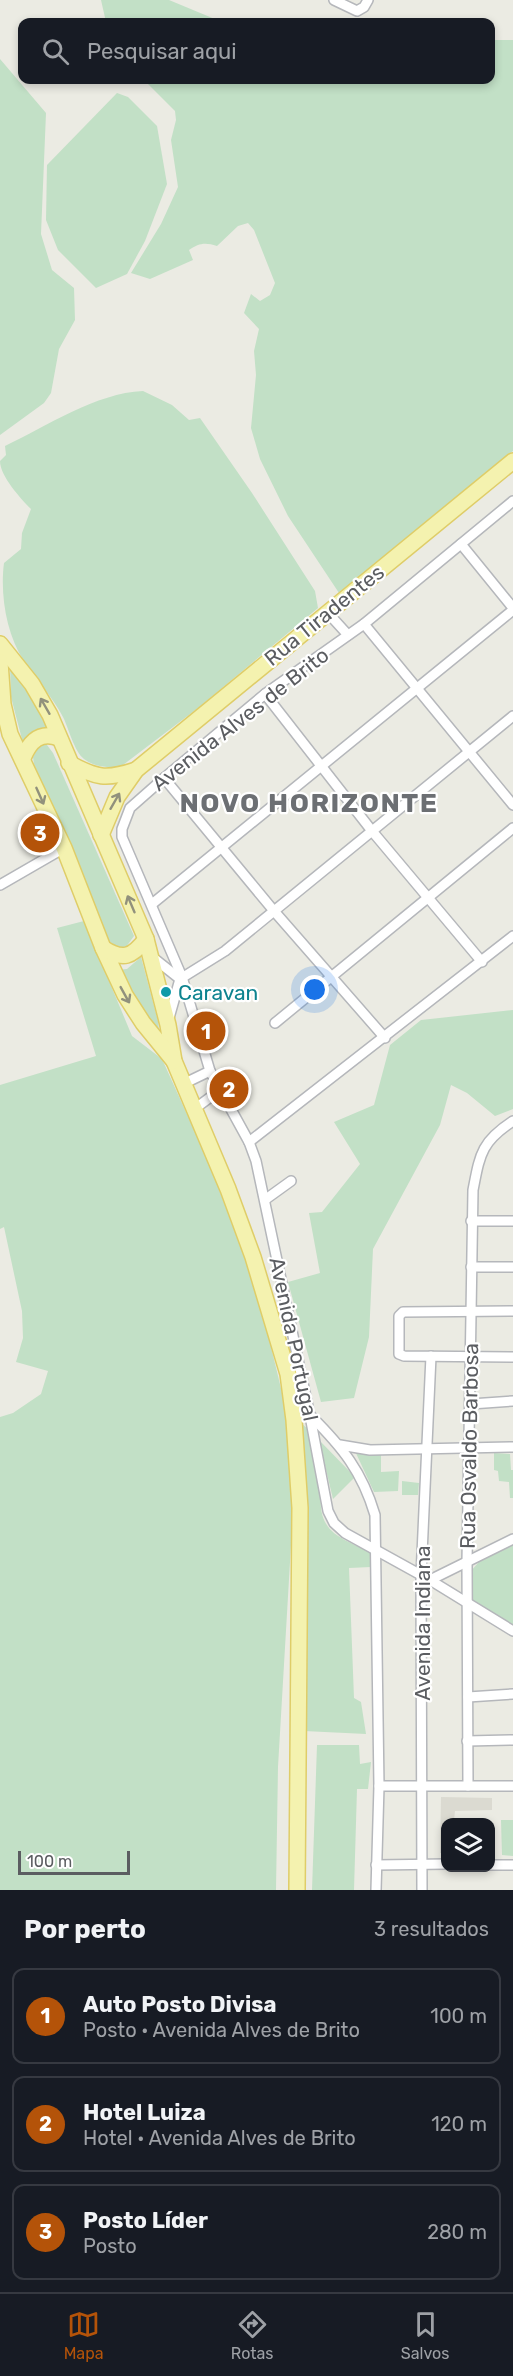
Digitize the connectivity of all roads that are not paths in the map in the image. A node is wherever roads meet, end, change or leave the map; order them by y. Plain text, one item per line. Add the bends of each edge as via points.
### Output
1 (334, 0) edge
2 (368, 1) edge
3 (513, 461) edge
4 (513, 501) edge
5 (461, 544) junction
6 (513, 609) edge
7 (328, 613) junction
8 (363, 624) junction
9 (348, 635) junction
10 (0, 644) edge
11 (0, 662) edge
12 (417, 687) junction
13 (264, 694) junction
14 (513, 716) edge
15 (59, 738) junction
16 (470, 751) junction
17 (23, 758) junction
18 (69, 763) junction
19 (321, 767) junction
20 (136, 770) junction
21 (164, 778) junction
22 (513, 805) edge
23 (513, 828) edge
24 (372, 831) junction
25 (101, 835) junction
26 (64, 848) junction
27 (222, 848) junction
28 (0, 885) edge
29 (428, 898) junction
30 (152, 904) junction
31 (274, 911) junction
32 (513, 936) edge
33 (146, 939) junction
34 (103, 948) junction
35 (151, 956) junction
36 (482, 962) junction
37 (181, 978) junction
38 (332, 978) junction
39 (275, 1023) dead end
40 (168, 1025) junction
41 (385, 1038) junction
42 (174, 1061) junction
43 (210, 1071) junction
44 (183, 1084) junction
45 (220, 1090) junction
46 (194, 1110) junction
47 (513, 1121) edge
48 (249, 1142) junction
49 (291, 1181) dead end
50 (266, 1199) junction
51 (471, 1221) junction
52 (513, 1221) edge
53 (471, 1267) junction
54 (513, 1267) edge
55 (471, 1311) junction
56 (513, 1311) edge
57 (431, 1356) junction
58 (471, 1357) junction
59 (513, 1357) edge
60 (513, 1401) edge
61 (471, 1404) junction
62 (310, 1416) junction
63 (340, 1445) junction
64 (513, 1447) edge
65 (426, 1448) junction
66 (470, 1449) junction
67 (513, 1539) edge
68 (375, 1550) junction
69 (467, 1562) junction
70 (426, 1578) junction
71 (468, 1604) junction
72 (513, 1631) edge
73 (513, 1694) edge
74 (468, 1696) junction
75 (513, 1740) edge
76 (467, 1741) junction
77 (422, 1785) junction
78 (379, 1786) junction
79 (468, 1786) junction
80 (513, 1786) edge
81 (422, 1864) junction
82 (441, 1864) edge
83 (376, 1865) junction
84 (495, 1865) edge
85 (513, 1865) edge
86 (297, 1890) edge
87 (376, 1890) edge
88 (422, 1890) edge

1 - 2 street via 357,10
3 - 7 main road, Rua Tiradentes
4 - 5 street, Avenida Alves de Brito
5 - 6 street
5 - 8 street, Avenida Alves de Brito
6 - 12 street
7 - 9 street
7 - 20 main road, Rua Tiradentes
8 - 9 street, Avenida Alves de Brito
8 - 12 street
9 - 13 street, Avenida Alves de Brito
15 -> 10 main road via 32,684
11 - 17 main road via 10,734
12 - 16 street
12 - 19 street
13 - 19 street
13 - 21 street, Avenida Alves de Brito
14 - 16 street
15 - 17 main road via 50,734 40,737
15 - 18 main road
16 - 22 street
16 - 24 street
17 -> 26 main road
18 - 20 main road, Rua Tiradentes via 100,777 116,777
18 - 25 main road
19 - 24 street
19 - 27 street
25 -> 20 main road, Rua Tiradentes via 117,798
21 - 27 street
21 - 30 street, Avenida Alves de Brito via 130,808 122,837
23 - 29 street
24 - 29 street
24 - 31 street
33 -> 25 main road
26 - 28 street
26 - 34 main road
27 - 30 street
27 - 31 street
29 - 36 street
29 - 38 street
30 - 37 street, Avenida Alves de Brito
31 - 37 street via 225,951
31 - 38 street
32 - 36 street
33 - 34 main road via 132,954 123,957
33 - 35 main road
34 -> 42 main road via 125,995
35 - 37 street
35 - 40 main road
36 - 41 street
37 - 40 street
37 - 43 street, Avenida Alves de Brito
38 - 39 street
38 - 41 street
40 - 42 main road
41 - 48 street
42 - 44 main road
43 - 44 street
43 - 45 street, Avenida Alves de Brito
44 - 46 main road
45 - 46 street
45 - 48 street, Avenida Alves de Brito
46 - 86 main road via 253,1257 288,1374 300,1508
47 - 51 street, Rua Osvaldo Barbosa via 483,1147
48 - 50 street, Avenida Portugal
49 - 50 street
50 - 62 street, Avenida Portugal
51 - 52 street
51 - 53 street, Rua Osvaldo Barbosa
53 - 54 street
53 - 55 street, Rua Osvaldo Barbosa
55 - 56 street
55 - 57 street via 403,1312 399,1316 399,1354
55 - 58 street, Rua Osvaldo Barbosa
57 - 58 street
57 - 65 street, Avenida Indiana
58 - 59 street
58 - 61 street, Rua Osvaldo Barbosa
60 - 61 street
61 - 66 street, Rua Osvaldo Barbosa
62 - 63 street
62 - 68 street, Avenida Portugal via 328,1511 345,1533
63 - 65 street via 370,1450
63 - 68 street via 369,1495 377,1532
64 - 66 street
65 - 66 street
65 - 70 street, Avenida Indiana
66 - 69 street, Rua Osvaldo Barbosa
67 - 69 street
68 - 70 street
68 - 78 street
69 - 70 street
69 - 71 street, Rua Osvaldo Barbosa
70 - 71 street
70 - 77 street, Avenida Indiana
71 - 72 street
71 - 74 street, Rua Osvaldo Barbosa
73 - 74 street
74 - 76 street, Rua Osvaldo Barbosa
75 - 76 street
76 - 79 street, Rua Osvaldo Barbosa
77 - 78 street
77 - 79 street
77 - 81 street, Avenida Indiana
78 - 83 street
79 - 80 street
81 - 82 street
81 - 83 street
81 - 88 street, Avenida Indiana
83 - 87 street
84 - 85 street

